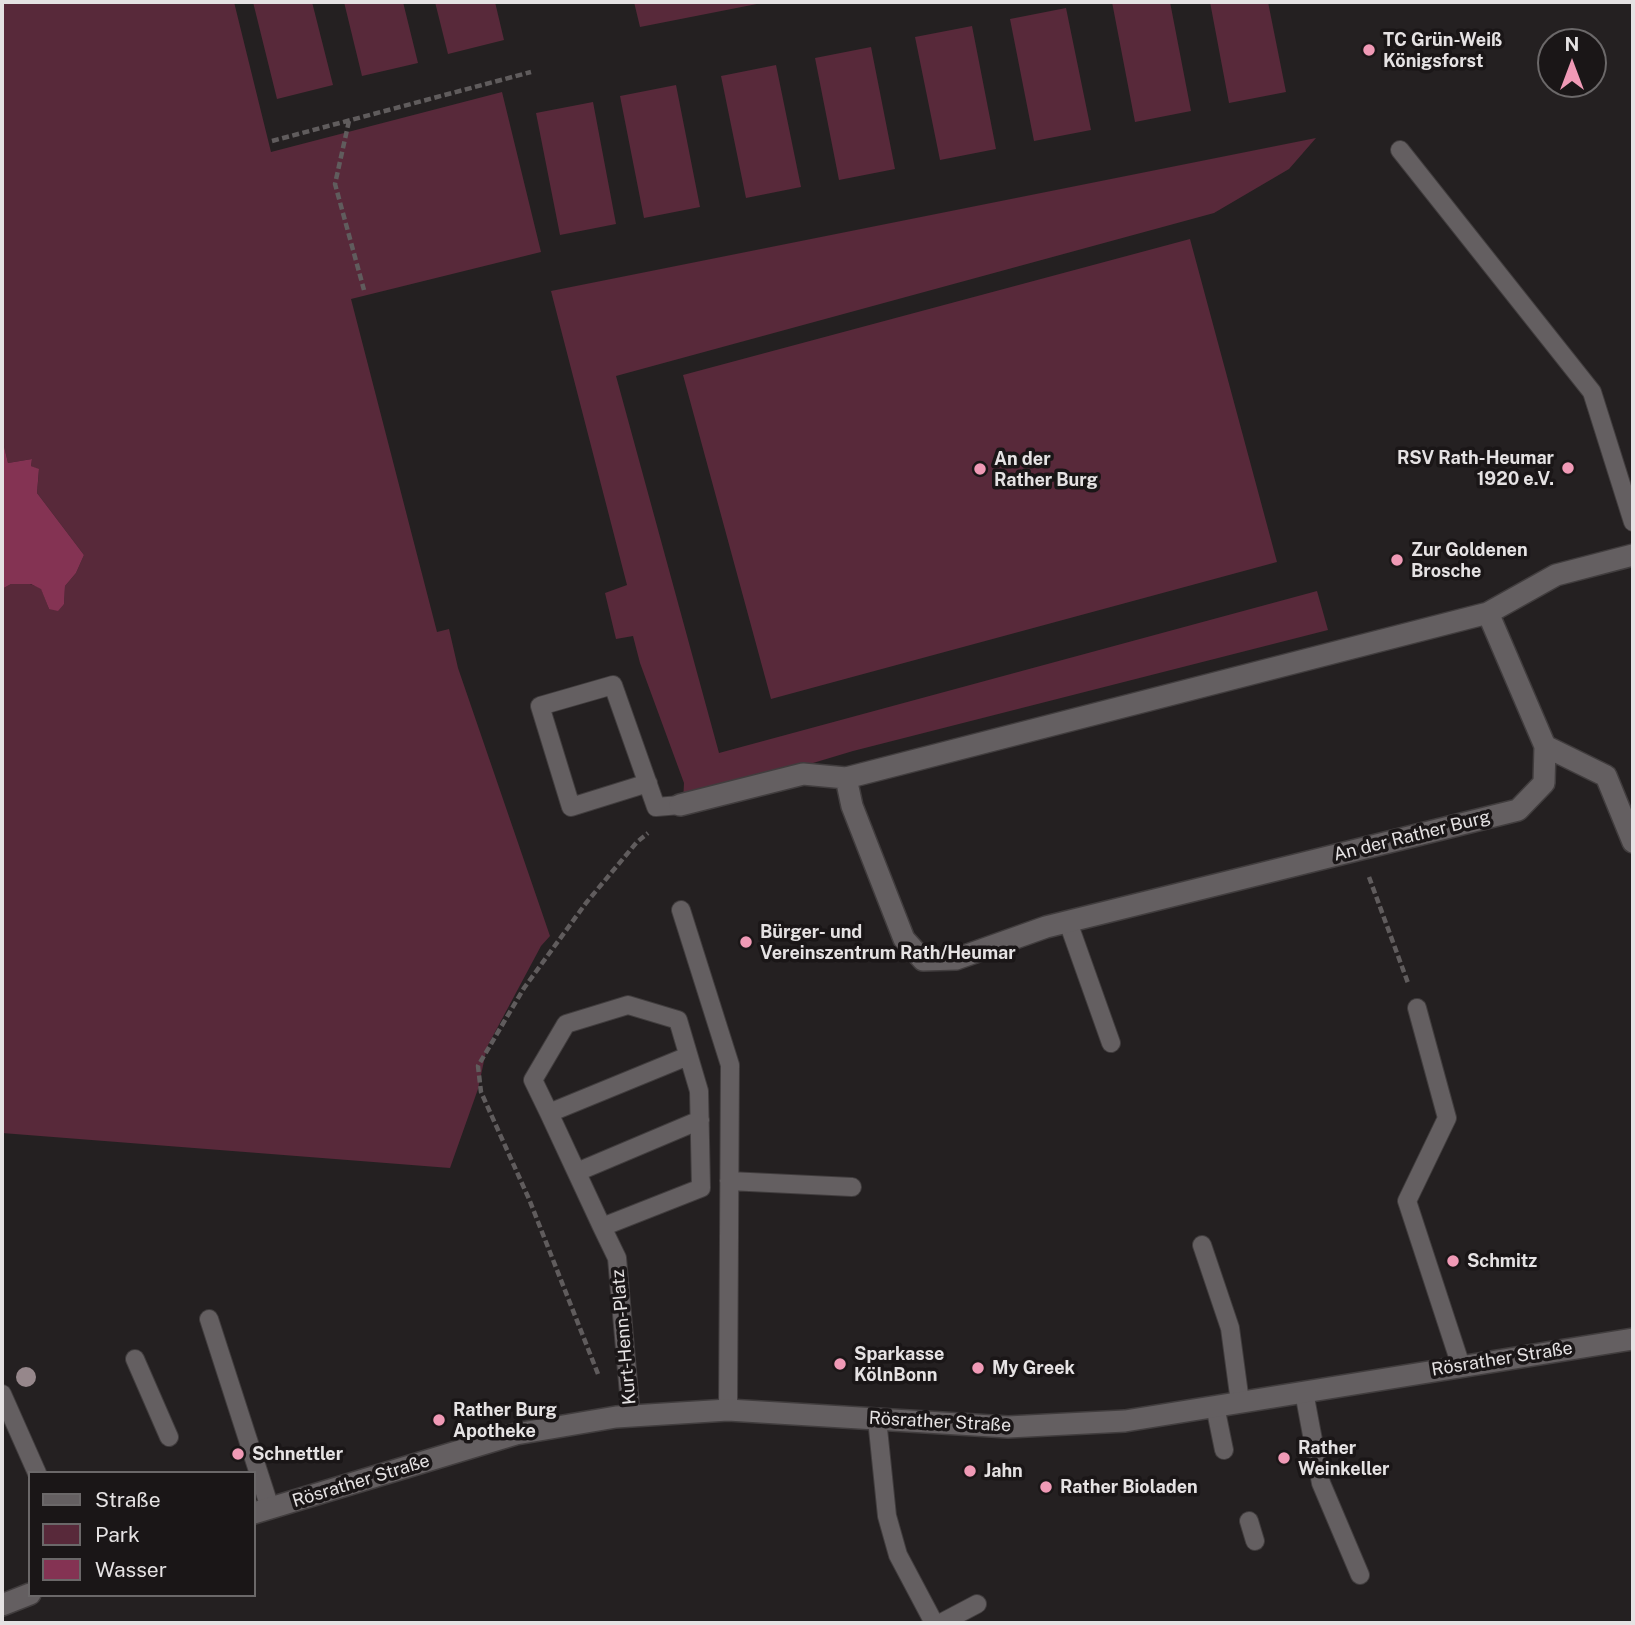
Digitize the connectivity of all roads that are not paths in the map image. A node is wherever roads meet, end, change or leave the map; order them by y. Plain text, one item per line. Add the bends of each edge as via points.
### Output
1 (1400, 150) dead end
2 (1633, 522) edge
3 (1633, 555) edge
4 (1488, 613) junction
5 (1545, 746) junction
6 (846, 778) junction
7 (648, 783) junction
8 (680, 805) joint
9 (1633, 842) edge
10 (681, 910) dead end
11 (1068, 922) junction
12 (1417, 1008) road end
13 (1111, 1043) dead end
14 (688, 1056) junction
15 (549, 1113) junction
16 (699, 1120) junction
17 (577, 1172) junction
18 (729, 1181) junction
19 (852, 1187) dead end
20 (602, 1227) junction
21 (1202, 1245) dead end
22 (209, 1320) dead end
23 (1633, 1339) edge
24 (135, 1359) dead end
25 (1461, 1366) junction
26 (1304, 1392) junction
27 (2, 1394) edge
28 (1240, 1402) junction
29 (1215, 1406) junction
30 (728, 1410) junction
31 (631, 1416) junction
32 (877, 1419) junction
33 (169, 1437) dead end
34 (1224, 1450) dead end
35 (36, 1471) edge
36 (251, 1471) edge
37 (256, 1488) edge
38 (262, 1510) edge
39 (1249, 1521) dead end
40 (1255, 1541) dead end
41 (1360, 1574) dead end
42 (28, 1595) edge
43 (977, 1604) dead end
44 (2, 1605) edge
45 (934, 1623) edge
46 (941, 1623) edge

1 - 2 lane via 1592,392
3 - 4 street via 1556,575
4 - 5 street, An der Rather Burg
4 - 6 street
5 - 9 street via 1606,776
5 - 11 street, An der Rather Burg via 1544,783 1518,810
6 - 8 street via 803,774
6 - 11 street, An der Rather Burg via 852,806 904,939 923,960 956,959
7 - 7 lane via 571,807 540,706 613,685
7 - 8 lane via 656,807
10 - 18 lane via 730,1065
11 - 13 lane
12 - 25 lane via 1447,1118 1407,1202
14 - 15 lane
14 - 15 lane via 678,1020 628,1005 566,1024 533,1080
14 - 16 lane via 699,1091
15 - 17 lane
16 - 17 lane
16 - 20 lane via 701,1188
17 - 20 lane
18 - 19 lane
18 - 30 lane
20 - 31 lane, Kurt-Henn-Platz via 617,1258
21 - 28 lane via 1230,1328
22 - 36 lane
23 - 25 street, Rösrather Straße
24 - 33 lane
25 - 26 street, Rösrather Straße
26 - 28 street, Rösrather Straße
26 - 41 lane via 1321,1483
27 - 35 lane
28 - 29 street, Rösrather Straße
29 - 32 street, Rösrather Straße via 1125,1421 1008,1427
29 - 34 lane
30 - 31 street, Rösrather Straße
30 - 32 street, Rösrather Straße
31 - 38 street, Rösrather Straße via 516,1434
32 - 45 lane via 887,1516 898,1555
37 - 38 lane
39 - 40 lane
42 - 44 street
43 - 46 lane

